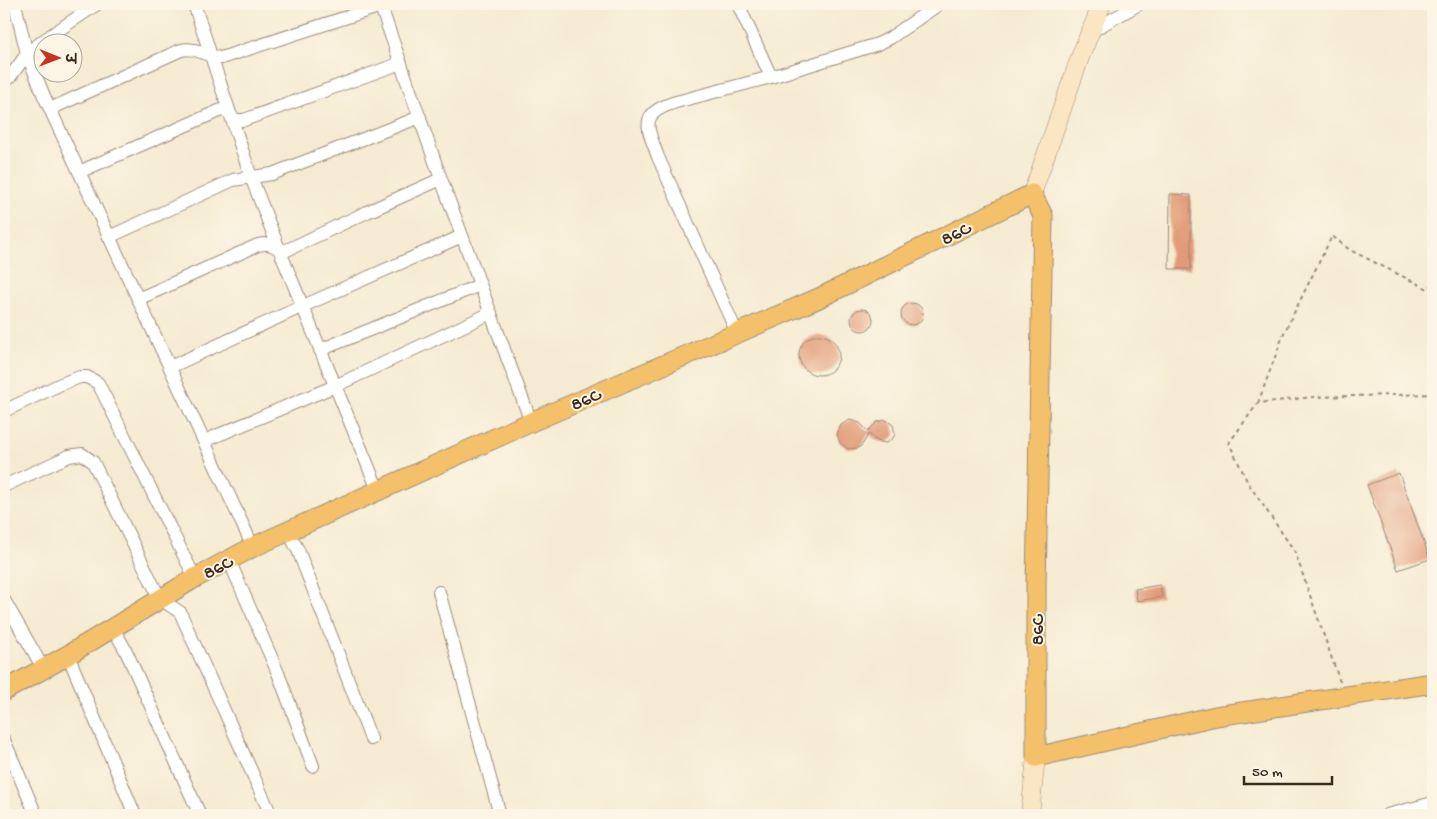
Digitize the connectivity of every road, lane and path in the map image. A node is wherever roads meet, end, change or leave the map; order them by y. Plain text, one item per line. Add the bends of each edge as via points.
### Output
1 (15, 4) edge
2 (97, 4) edge
3 (194, 4) edge
4 (738, 4) edge
5 (939, 4) edge
6 (1102, 4) edge
7 (1139, 4) edge
8 (380, 5) edge
9 (1090, 32) junction
10 (27, 54) junction
11 (212, 58) junction
12 (401, 63) junction
13 (771, 77) junction
14 (4, 80) edge
15 (50, 109) junction
16 (420, 117) junction
17 (232, 118) junction
18 (79, 172) junction
19 (251, 177) junction
20 (441, 179) junction
21 (1032, 194) junction
22 (462, 236) junction
23 (109, 237) junction
24 (278, 248) junction
25 (1433, 284) edge
26 (480, 285) junction
27 (138, 299) junction
28 (303, 306) junction
29 (491, 313) junction
30 (737, 333) junction
31 (320, 350) junction
32 (170, 368) junction
33 (335, 386) junction
34 (1433, 394) edge
35 (1258, 403) junction
36 (4, 411) edge
37 (531, 422) junction
38 (204, 441) junction
39 (4, 486) edge
40 (378, 490) junction
41 (288, 532) junction
42 (253, 547) junction
43 (229, 560) junction
44 (195, 578) junction
45 (438, 592) dead end
46 (160, 599) junction
47 (4, 600) edge
48 (113, 628) junction
49 (68, 655) junction
50 (43, 668) junction
51 (1433, 683) edge
52 (4, 691) edge
53 (1345, 697) junction
54 (371, 739) dead end
55 (4, 740) edge
56 (1036, 757) junction
57 (313, 766) dead end
58 (1433, 803) edge
59 (36, 815) edge
60 (135, 815) edge
61 (200, 815) edge
62 (271, 815) edge
63 (500, 815) edge
64 (1030, 815) edge
65 (1387, 815) edge

1 - 10 street
2 - 10 street
3 - 11 street
4 - 13 street
5 - 13 street via 878,44
6 - 9 main road
7 - 9 street
8 - 11 street via 221,58
8 - 12 street
9 - 21 main road
10 - 14 street via 10,77
10 - 15 street
11 - 15 street via 198,50 181,50
11 - 17 street
12 - 16 street
12 - 17 street via 244,120
13 - 30 street via 662,106 655,110 649,121 648,129 658,157
15 - 18 street
16 - 19 street via 272,174
16 - 20 street
17 - 18 street via 228,112 220,110
17 - 19 street
18 - 23 street
19 - 23 street via 233,180
19 - 24 street
20 - 22 street
20 - 24 street via 287,250
21 - 30 main road, 86C via 820,298
21 - 56 main road, 86C via 1043,216
22 - 26 street
22 - 28 street
23 - 27 street
24 - 27 street via 271,244 258,245
24 - 28 street
25 - 35 path via 1428,289 1350,250 1332,236 1284,333
26 - 29 street
26 - 31 street
27 - 32 street
28 - 31 street
28 - 32 street
29 - 33 street
29 - 37 street
30 - 37 main road, 86C
31 - 33 street
32 - 38 street
33 - 38 street
33 - 40 street
34 - 35 path via 1313,397
35 - 53 path via 1229,443 1248,484 1295,552
36 - 44 street via 80,377 98,383
37 - 40 main road, 86C
38 - 42 street
39 - 46 street via 69,456 82,454 88,457 97,468
40 - 41 main road, 86C
41 - 42 main road, 86C
41 - 54 street via 298,550
42 - 43 main road, 86C
43 - 44 main road, 86C
43 - 57 street via 278,673
44 - 46 main road, 86C
45 - 63 street
46 - 48 main road, 86C
46 - 62 street via 180,612
47 - 50 street
48 - 49 main road, 86C
48 - 61 street
49 - 50 main road, 86C
49 - 60 street
50 - 52 main road, 86C
51 - 53 main road
53 - 56 main road via 1216,716
55 - 59 street
56 - 64 main road
58 - 65 street

